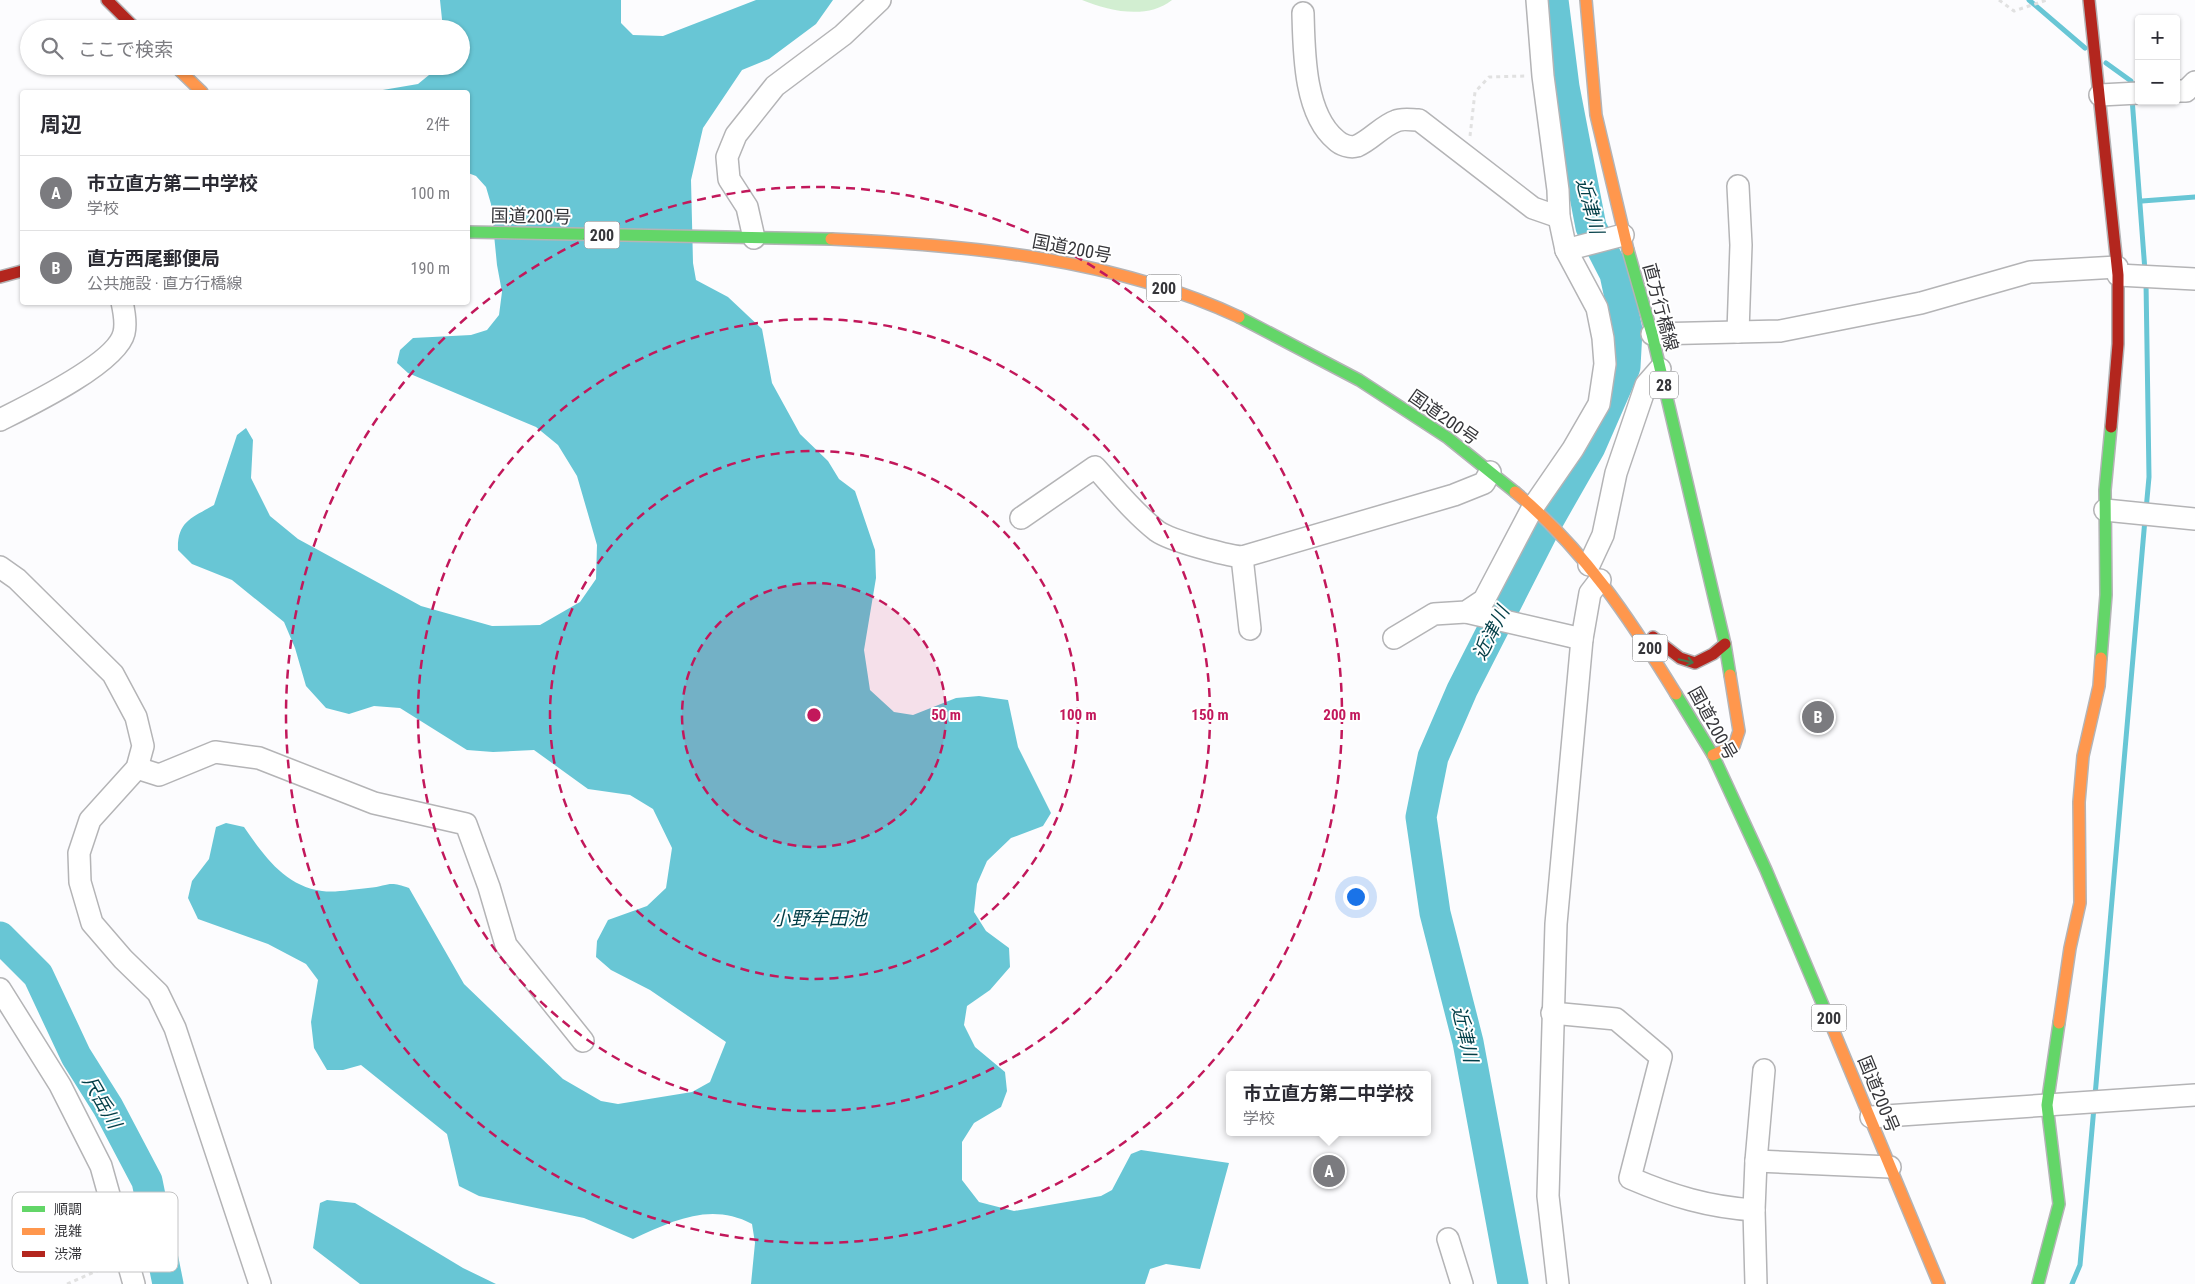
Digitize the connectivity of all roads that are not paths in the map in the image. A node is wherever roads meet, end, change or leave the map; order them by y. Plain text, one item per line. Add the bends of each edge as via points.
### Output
1 (107, 0) edge
2 (880, 0) edge
3 (1537, 0) edge
4 (1586, 0) edge
5 (2089, 0) edge
6 (1303, 13) dead end
7 (127, 20) edge
8 (184, 75) edge
9 (2195, 82) edge
10 (200, 90) edge
11 (2180, 91) edge
12 (2135, 93) edge
13 (2100, 95) junction
14 (1738, 186) dead end
15 (1559, 217) junction
16 (470, 232) edge
17 (1617, 237) junction
18 (746, 238) junction
19 (1570, 249) junction
20 (2118, 271) junction
21 (20, 273) edge
22 (0, 278) edge
23 (2195, 279) edge
24 (122, 305) edge
25 (1738, 332) junction
26 (1652, 334) junction
27 (1660, 369) junction
28 (0, 420) edge
29 (1490, 472) junction
30 (1533, 507) junction
31 (2105, 510) junction
32 (1021, 518) dead end
33 (2195, 519) edge
34 (1242, 557) junction
35 (1588, 565) junction
36 (0, 567) edge
37 (1473, 613) junction
38 (1633, 623) junction
39 (1250, 629) dead end
40 (1394, 638) dead end
41 (1582, 639) junction
42 (1725, 644) junction
43 (1713, 755) junction
44 (137, 768) junction
45 (0, 990) edge
46 (1552, 1013) junction
47 (583, 1041) dead end
48 (1764, 1070) dead end
49 (2195, 1095) edge
50 (2047, 1105) junction
51 (1871, 1117) junction
52 (1756, 1161) junction
53 (1890, 1168) junction
54 (108, 1192) edge
55 (1754, 1210) junction
56 (1448, 1239) dead end
57 (260, 1284) edge
58 (1462, 1284) edge
59 (1558, 1284) edge
60 (1756, 1284) edge
61 (1939, 1284) edge
62 (2038, 1284) edge

1 - 7 main road
2 - 18 street via 843,35 776,86 736,135 727,157 729,179 747,207
3 - 15 street
4 - 17 main road, 直方行橋線 / 28 via 1596,115
5 - 13 main road
6 - 15 street via 1303,44 1310,92 1320,120 1342,145 1356,146 1397,120 1419,120 1533,208
8 - 10 main road
9 - 11 street via 2186,91
12 - 13 street
13 - 20 main road
14 - 25 street via 1741,245
15 - 19 street
16 - 18 main road, 国道200号 / 200
17 - 19 street
17 - 26 main road, 直方行橋線 / 28
18 - 29 main road, 国道200号 / 200 via 924,245 1060,261 1196,297 1269,331 1359,380 1448,438
19 - 30 street via 1597,308 1603,338 1603,385 1599,404 1574,449
20 - 23 street
20 - 25 street via 2030,272 1921,303 1780,331
20 - 31 main road via 2118,344
21 - 22 main road
24 - 28 street via 124,334 115,348 93,369
25 - 26 street
26 - 27 main road, 直方行橋線 / 28
27 - 35 street via 1646,385 1616,473 1603,535
27 - 42 main road, 直方行橋線 / 28
29 - 30 main road, 国道200号 / 200
29 - 34 street via 1484,483 1454,495
30 - 35 main road, 国道200号 / 200
30 - 37 street via 1484,600
31 - 33 street
31 - 50 main road via 2106,595 2099,686 2083,756 2079,802 2080,903 2070,948
32 - 34 street via 1095,467 1159,532 1225,555
34 - 39 street
35 - 38 main road, 国道200号 / 200
35 - 41 street via 1590,593
36 - 44 street via 17,579 113,674 136,717 143,746
37 - 40 street via 1434,614
37 - 41 street
38 -> 42 main road via 1680,660 1694,663 1709,659
38 - 43 main road, 国道200号 / 200
41 - 46 street via 1556,924
42 - 43 main road, 直方行橋線 / 28 via 1739,731 1734,746
43 - 51 main road, 国道200号 / 200 via 1766,870
44 - 47 street via 159,775 215,752 259,758 374,803 466,824 490,887 506,945
44 - 57 street via 90,820 79,852 80,882 92,922 122,959 158,993 175,1028
45 - 54 street via 60,1085 101,1166
46 - 55 street via 1616,1019 1661,1057 1630,1178 1669,1195 1724,1208
46 - 59 street via 1548,1196
48 - 52 street
49 - 50 street
50 - 51 street
50 - 62 main road via 2059,1204
51 - 53 main road, 国道200号 / 200
52 - 53 street
52 - 55 street
53 - 61 main road, 国道200号 / 200
55 - 60 street
56 - 58 street

